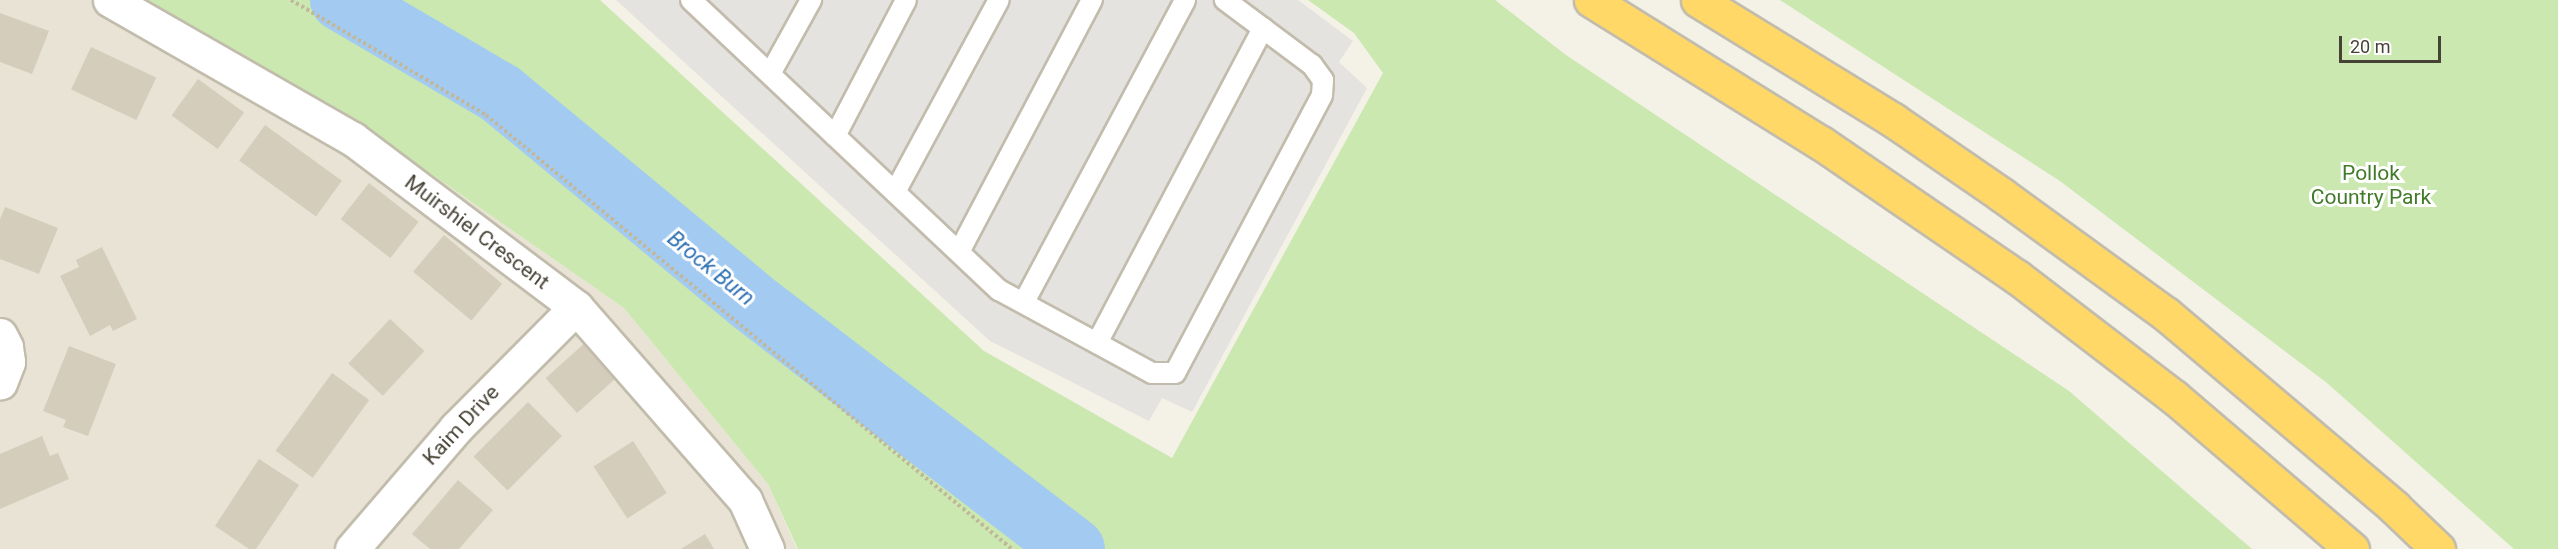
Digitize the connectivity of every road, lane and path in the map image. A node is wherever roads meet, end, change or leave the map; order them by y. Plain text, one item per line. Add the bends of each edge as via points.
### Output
1 (110, 0) edge
2 (291, 0) edge
3 (691, 0) edge
4 (811, 0) edge
5 (906, 0) edge
6 (999, 0) edge
7 (1092, 0) edge
8 (1185, 0) edge
9 (1226, 0) edge
10 (1591, 0) edge
11 (1698, 0) edge
12 (713, 8) edge
13 (1263, 28) junction
14 (770, 74) junction
15 (835, 136) junction
16 (895, 192) junction
17 (959, 252) junction
18 (1024, 302) junction
19 (576, 307) junction
20 (0, 335) edge
21 (1097, 342) junction
22 (0, 383) edge
23 (352, 549) edge
24 (767, 549) edge
25 (1012, 549) edge
26 (2352, 549) edge
27 (2438, 549) edge

1 - 19 street, Muirshiel Crescent via 353,139
2 - 25 path via 486,115
3 - 12 lane
4 - 14 lane
5 - 15 lane
6 - 16 lane
7 - 17 lane
8 - 18 lane
9 - 13 lane
10 - 26 highway via 1821,142 2017,277 2174,398
11 - 27 highway via 1893,120 2166,314 2394,507
12 - 14 lane
13 - 21 lane
13 - 21 lane via 1312,65 1323,80 1322,95 1289,158 1175,373 1152,373
14 - 15 lane
15 - 16 lane
16 - 17 lane
17 - 18 lane via 999,290
18 - 21 lane
19 - 23 street, Kaim Drive via 456,428
19 - 24 street, Muirshiel Crescent via 745,500
20 - 22 street via 8,362

